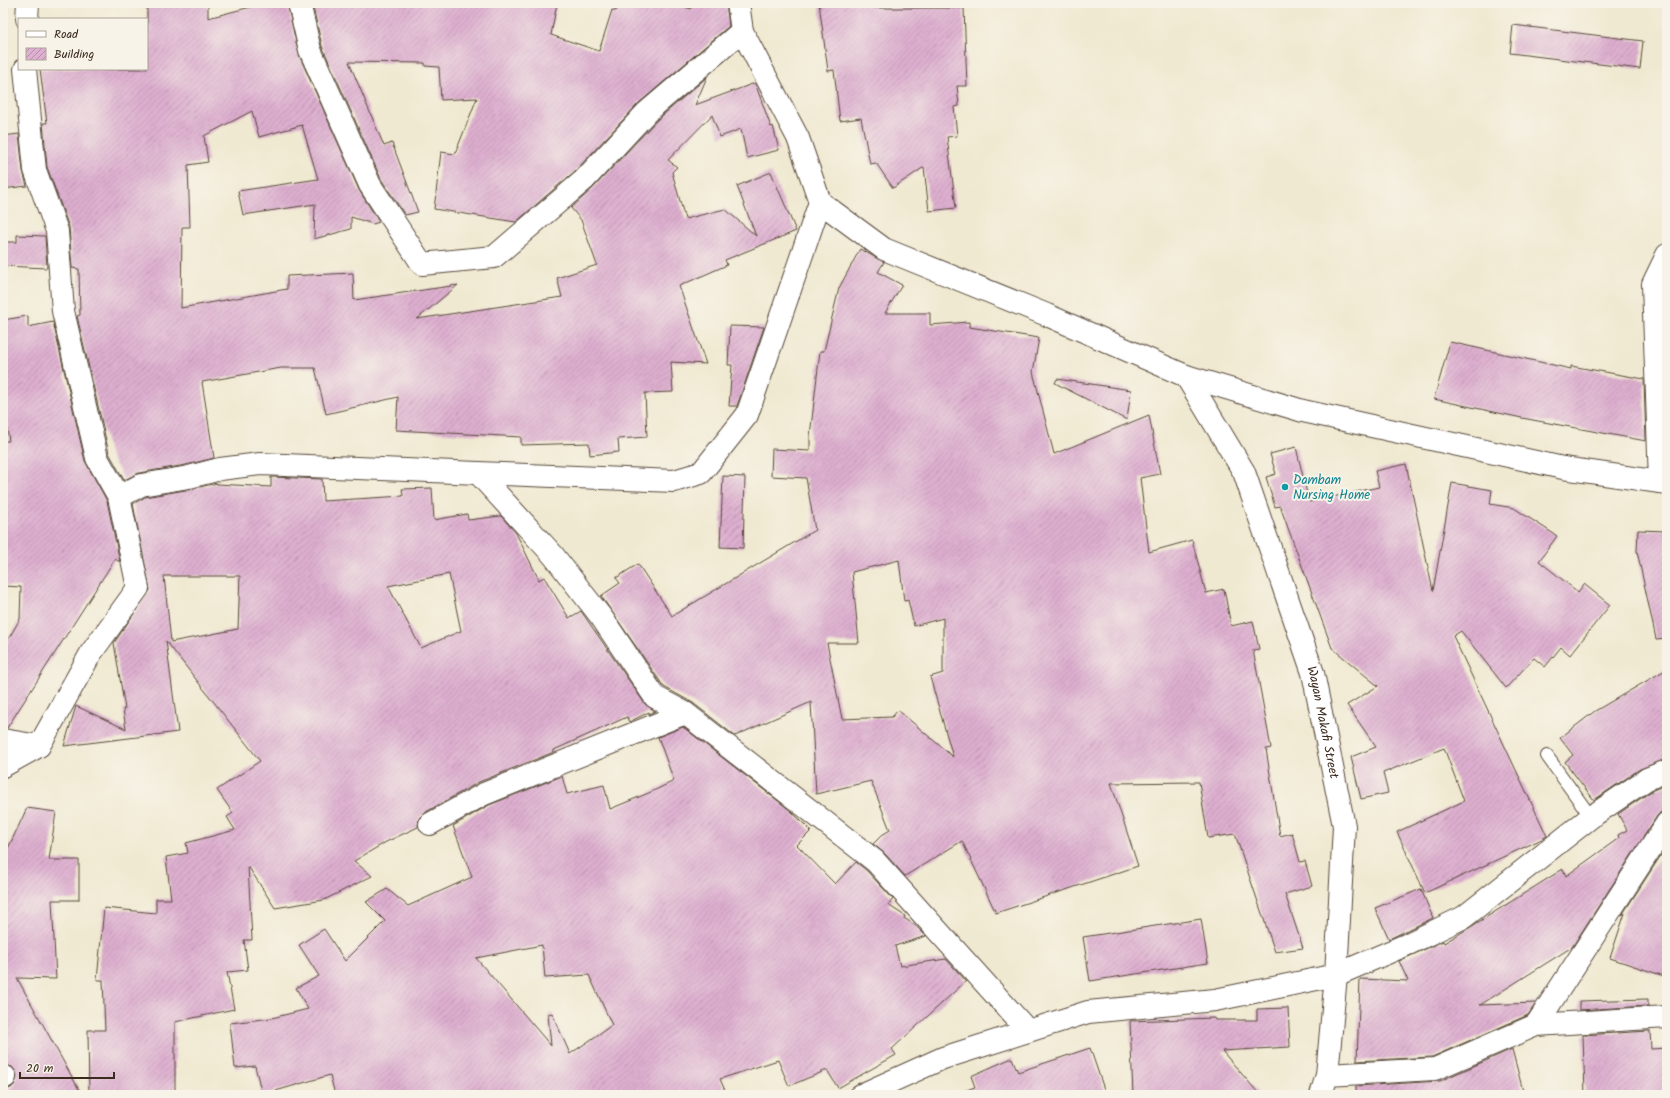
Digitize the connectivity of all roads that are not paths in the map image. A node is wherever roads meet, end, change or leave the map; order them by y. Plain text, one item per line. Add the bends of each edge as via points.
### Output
1 (28, 3) edge
2 (299, 3) edge
3 (738, 3) edge
4 (27, 18) edge
5 (742, 31) junction
6 (25, 70) edge
7 (820, 202) junction
8 (1667, 255) edge
9 (1186, 376) junction
10 (478, 473) junction
11 (1664, 482) edge
12 (119, 496) junction
13 (685, 713) junction
14 (3, 740) edge
15 (39, 746) junction
16 (1547, 756) dead end
17 (3, 766) edge
18 (1667, 771) edge
19 (1591, 817) junction
20 (1667, 823) edge
21 (430, 824) dead end
22 (1336, 975) junction
23 (1667, 1017) edge
24 (1536, 1025) junction
25 (1028, 1031) junction
26 (1324, 1085) edge
27 (861, 1095) edge

1 - 4 street
2 - 5 street via 310,50 370,185 422,264 494,257 584,180 647,112
3 - 5 street
5 - 7 street via 798,138
6 - 12 street via 35,170 57,231 63,311 97,458
7 - 9 street via 884,249 1047,315
7 - 10 street via 747,415 701,473 674,482
8 - 11 street via 1653,284
9 - 11 street via 1303,411 1563,468
9 - 22 street, Wayan Makafi Street via 1244,472 1313,673 1344,826
10 - 12 street via 260,464 220,469 141,485
10 - 13 street via 554,555 602,618 655,696
12 - 15 street via 138,588 91,653
13 - 21 street via 484,794
13 - 25 street via 875,861
14 - 15 street
15 - 17 street
16 - 19 lane
18 - 19 street via 1647,779
19 - 22 street via 1464,917
20 - 24 street
22 - 25 street via 1215,1000 1088,1012
22 - 26 street, Wayan Makafi Street
23 - 24 street
24 - 26 street via 1435,1069
25 - 27 street via 943,1058

